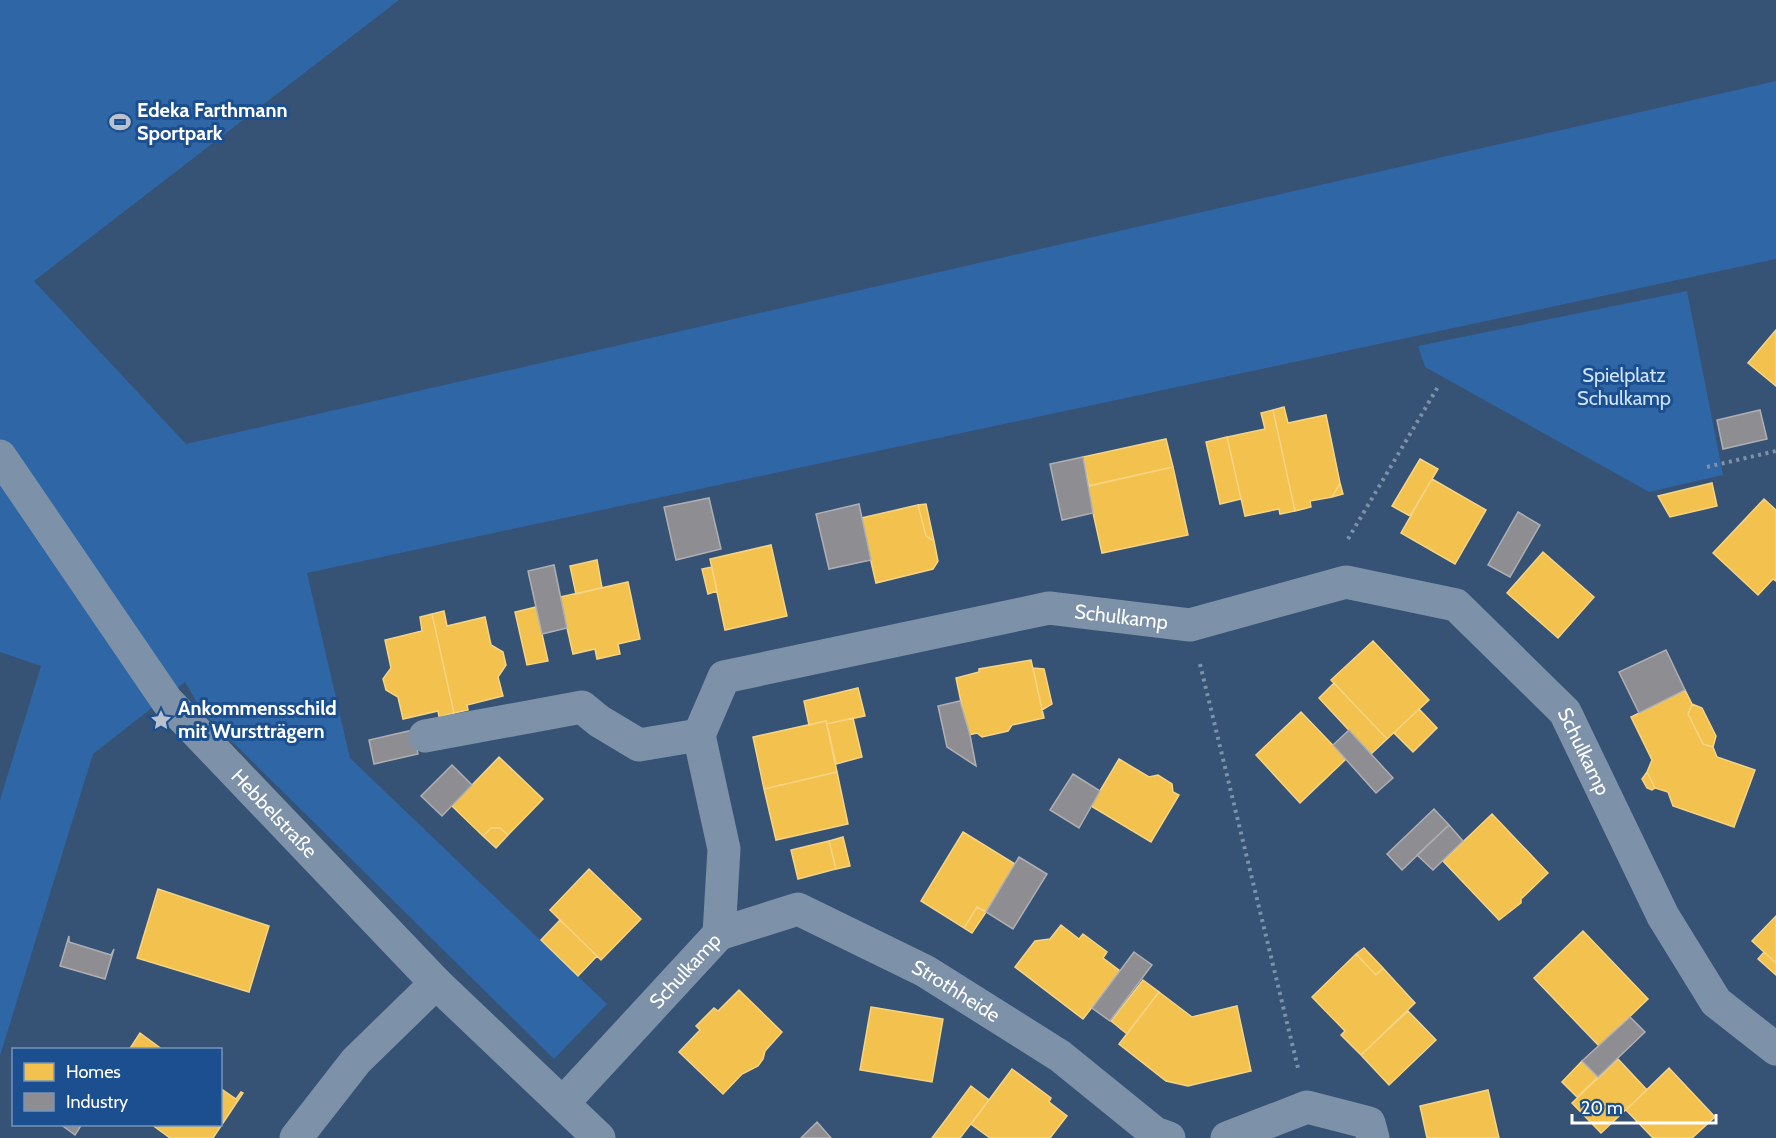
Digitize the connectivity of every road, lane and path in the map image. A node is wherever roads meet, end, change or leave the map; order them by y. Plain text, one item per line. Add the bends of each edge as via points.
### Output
1 (1439, 385) dead end
2 (1776, 451) edge
3 (0, 456) edge
4 (1707, 467) dead end
5 (1346, 582) junction
6 (1190, 625) junction
7 (699, 735) junction
8 (425, 736) dead end
9 (719, 934) junction
10 (436, 983) junction
11 (1776, 1049) edge
12 (563, 1102) junction
13 (1307, 1107) junction
14 (296, 1138) edge
15 (599, 1138) edge
16 (1169, 1138) edge
17 (1227, 1138) edge
18 (1373, 1138) edge

1 - 5 path via 1337,556
2 - 4 path
3 - 10 street, Hebbelstraße via 167,701
5 - 6 street, Schulkamp
5 - 11 street, Schulkamp via 1456,605 1565,712 1663,916 1716,1002
6 - 7 street, Schulkamp via 1049,608 724,677
6 - 13 path
7 - 8 street via 639,745 599,722 582,707
7 - 9 street, Schulkamp via 724,849
9 - 12 street, Schulkamp
9 - 16 street, Strothheide via 798,909 925,971 1060,1056 1155,1134
10 - 12 street, Hebbelstraße
10 - 14 street via 357,1061
12 - 15 street, Hebbelstraße
13 - 17 street
13 - 18 street via 1369,1123

